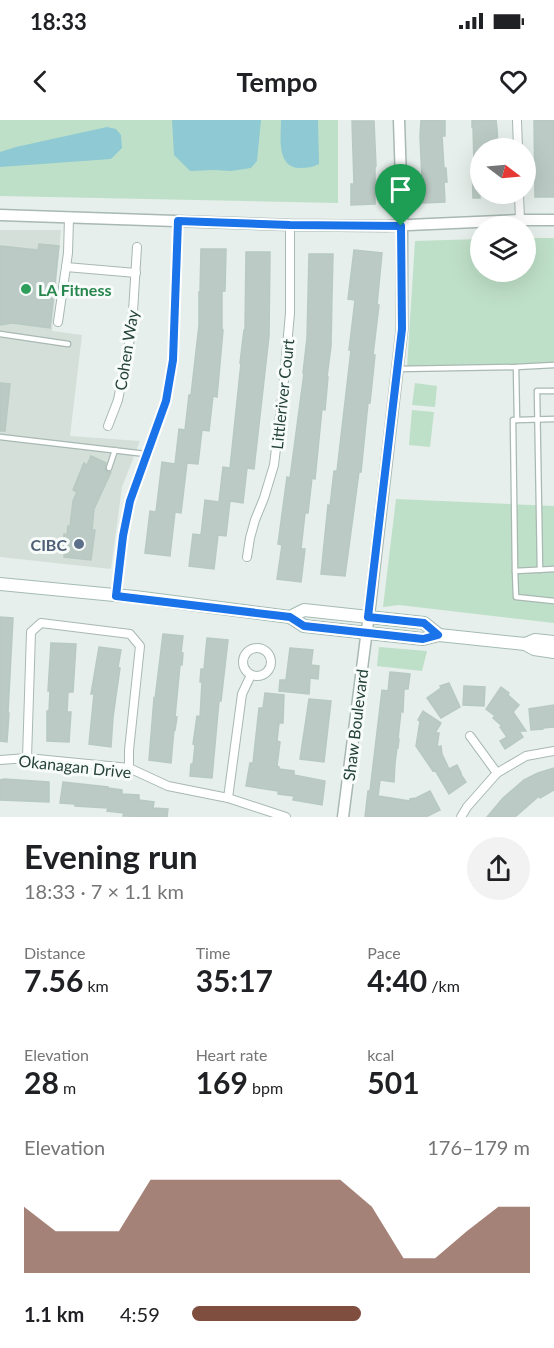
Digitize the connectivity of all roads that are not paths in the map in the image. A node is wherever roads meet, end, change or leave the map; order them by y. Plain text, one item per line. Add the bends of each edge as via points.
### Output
1 (399, 120) edge
2 (517, 120) edge
3 (518, 138) edge
4 (0, 215) edge
5 (69, 218) junction
6 (536, 220) edge
7 (554, 220) edge
8 (178, 221) junction
9 (470, 223) edge
10 (290, 225) junction
11 (401, 226) junction
12 (137, 247) dead end
13 (66, 267) junction
14 (136, 273) junction
15 (58, 322) dead end
16 (0, 334) edge
17 (68, 344) dead end
18 (554, 364) edge
19 (516, 367) junction
20 (397, 369) junction
21 (554, 391) edge
22 (537, 419) junction
23 (554, 419) edge
24 (517, 420) junction
25 (108, 426) dead end
26 (0, 437) edge
27 (115, 450) junction
28 (146, 454) junction
29 (109, 468) dead end
30 (247, 557) dead end
31 (554, 569) edge
32 (540, 570) junction
33 (515, 571) junction
34 (0, 584) edge
35 (116, 596) junction
36 (554, 601) edge
37 (290, 617) junction
38 (368, 617) junction
39 (366, 633) junction
40 (438, 635) junction
41 (554, 642) edge
42 (525, 644) junction
43 (554, 652) edge
44 (251, 675) dead end
45 (470, 736) dead end
46 (554, 751) edge
47 (27, 758) junction
48 (0, 760) edge
49 (129, 768) junction
50 (497, 772) junction
51 (228, 798) junction
52 (286, 817) edge
53 (344, 817) edge
54 (461, 817) edge

1 - 11 street, Shaw Boulevard
2 - 3 street
4 - 5 street
5 - 8 street
5 - 13 street
6 - 7 street
8 - 10 street
8 - 28 street via 173,360 166,401
9 - 11 street
10 - 11 street
10 - 30 street, Littleriver Court via 290,312 274,465
11 - 20 street, Shaw Boulevard via 402,329
12 - 14 street, Cohen Way
13 - 14 street
13 - 15 street
14 - 25 street, Cohen Way via 131,337 118,400
16 - 17 lane
18 - 19 lane
19 - 20 lane
19 - 24 lane
20 - 38 street, Shaw Boulevard
21 - 22 lane via 537,391
22 - 23 lane
22 - 24 lane
22 - 32 lane
24 - 33 lane via 513,420
26 - 27 lane
27 - 28 lane
27 - 29 lane
28 - 35 street via 130,501
31 - 32 lane
32 - 33 lane
33 - 36 lane via 516,597
34 - 35 main road
35 - 37 main road
37 - 38 main road via 304,610
37 - 39 main road via 304,626
38 - 39 street, Shaw Boulevard
38 - 40 main road via 424,623
39 - 40 main road via 423,639
39 - 53 street, Shaw Boulevard
40 - 42 main road
41 - 42 main road via 535,640
42 - 43 main road
44 - 51 street via 242,693
45 - 50 street
46 - 50 street via 526,756
47 - 48 street, Okanagan Drive
47 - 49 street, Okanagan Drive
47 - 49 street via 31,632 41,623 130,634 140,646
49 - 51 street, Okanagan Drive via 168,786
50 - 54 street
51 - 52 street, Okanagan Drive

